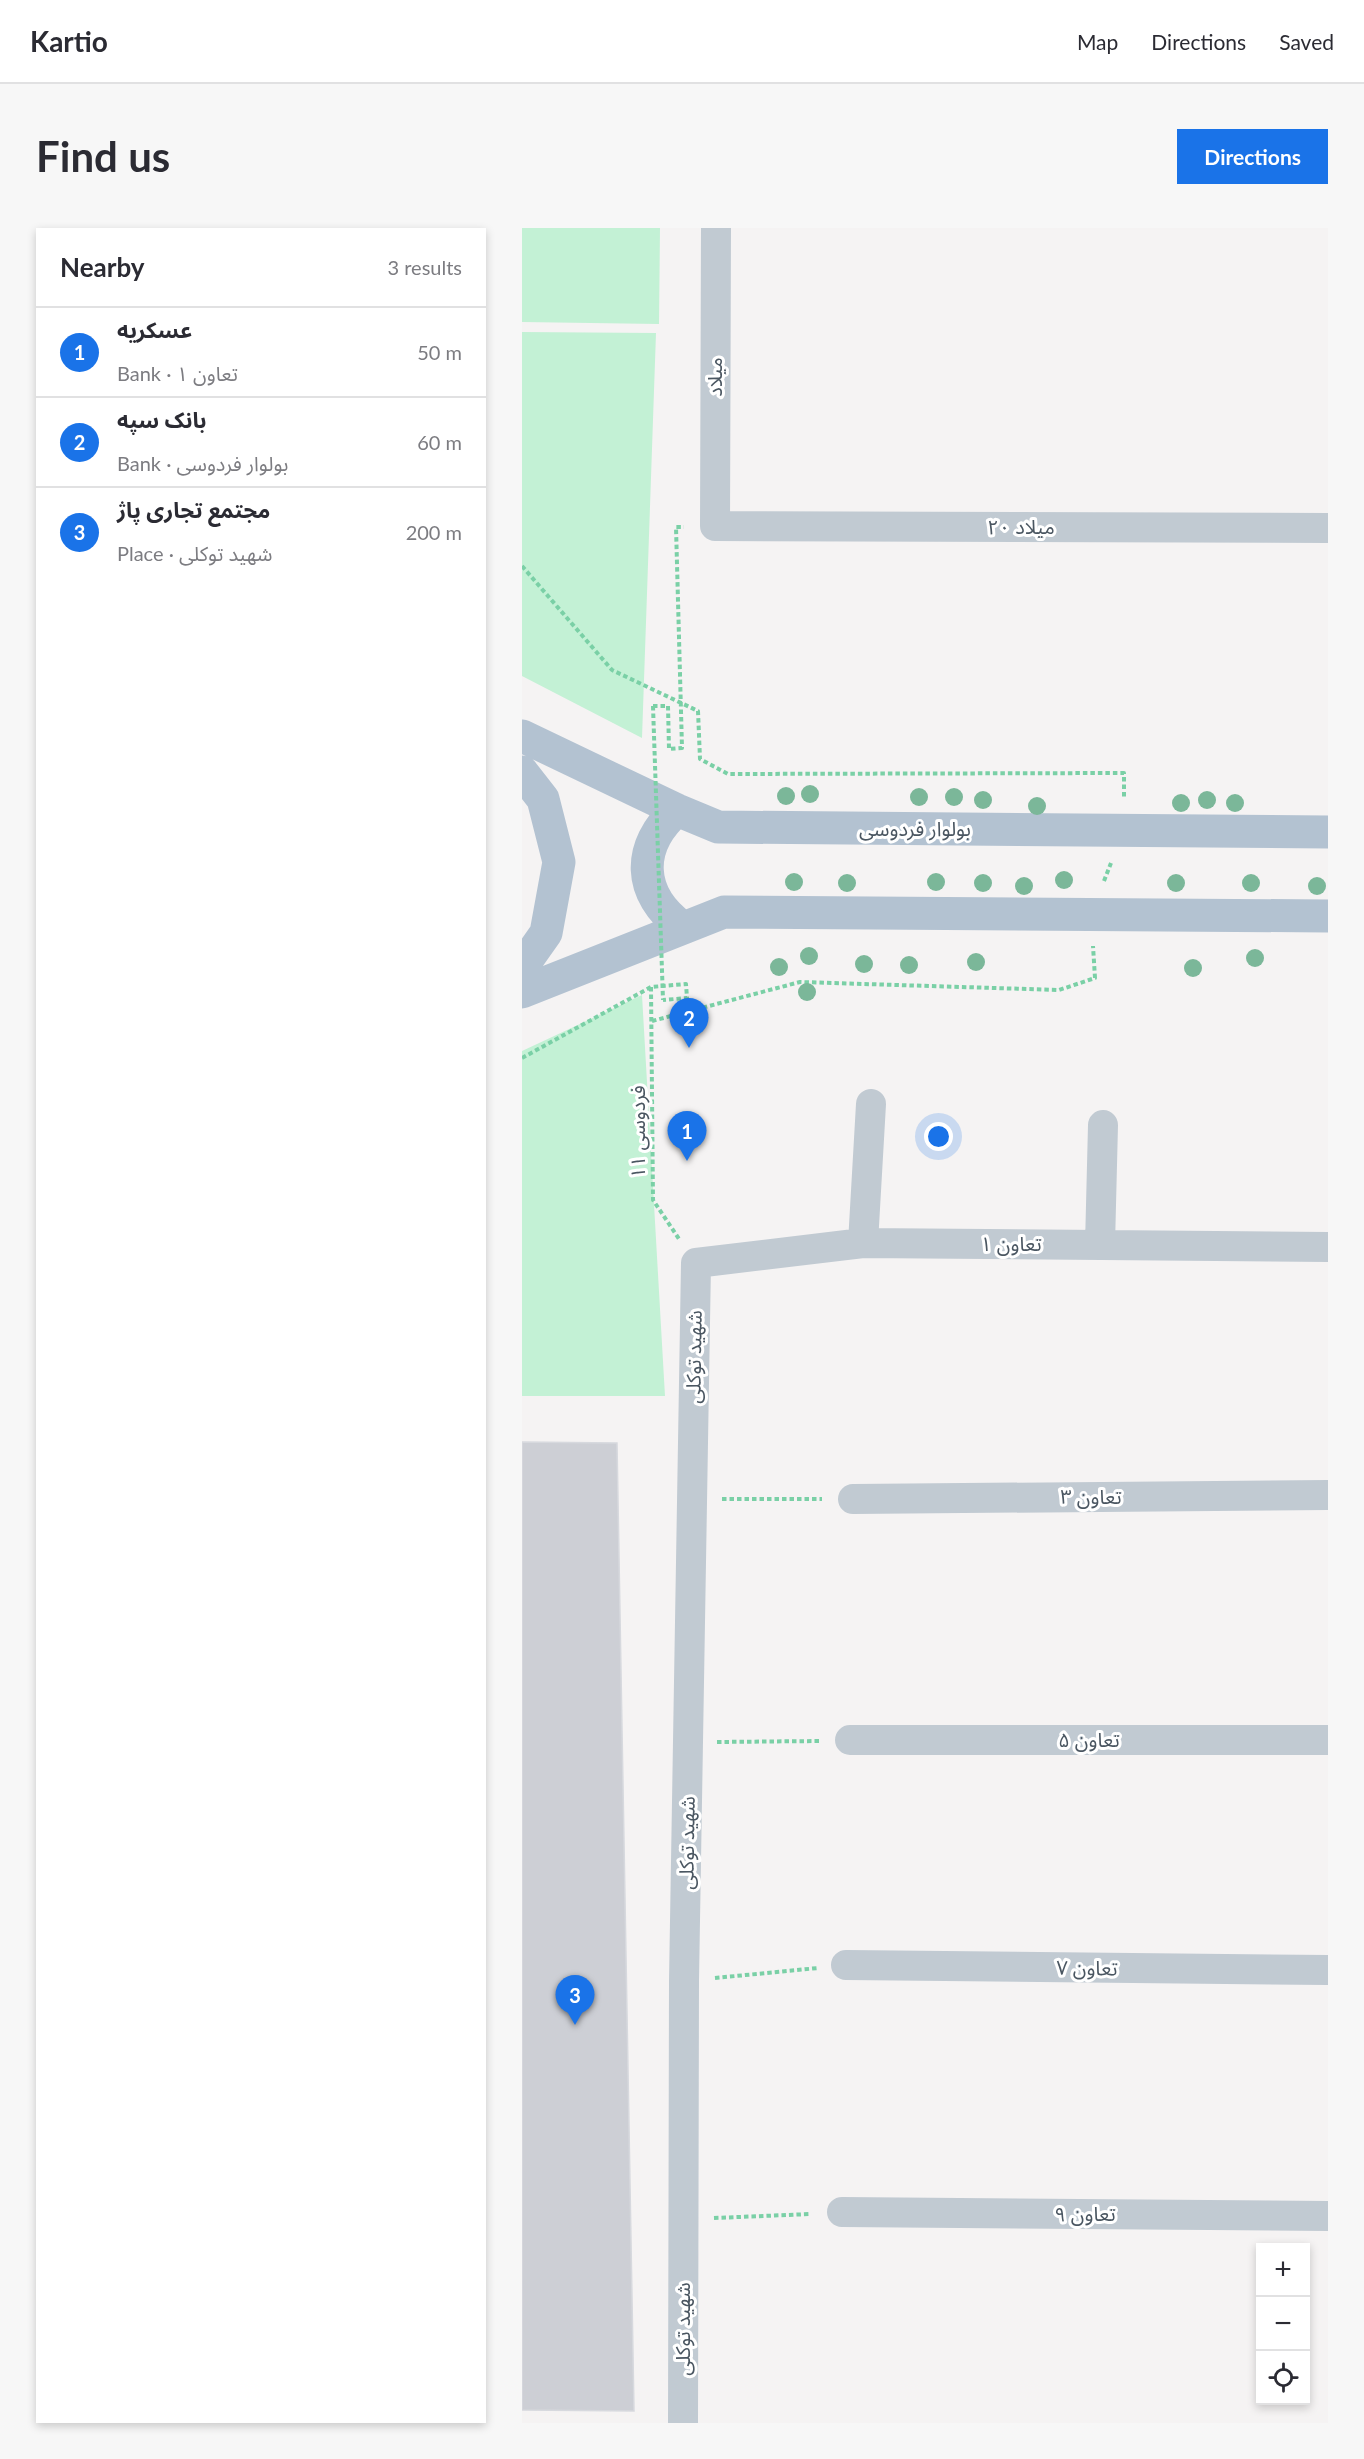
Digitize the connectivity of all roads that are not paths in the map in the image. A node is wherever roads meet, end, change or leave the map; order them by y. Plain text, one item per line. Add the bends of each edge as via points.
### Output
1 (716, 228) edge
2 (715, 526) joint
3 (1328, 528) edge
4 (522, 736) edge
5 (522, 772) edge
6 (677, 810) junction
7 (1328, 832) edge
8 (1328, 916) edge
9 (682, 927) junction
10 (522, 967) edge
11 (522, 992) edge
12 (871, 1104) dead end
13 (1103, 1125) dead end
14 (863, 1243) junction
15 (1100, 1245) junction
16 (1328, 1247) edge
17 (696, 1263) joint
18 (1328, 1495) edge
19 (854, 1499) road end
20 (850, 1740) road end
21 (1328, 1740) edge
22 (846, 1965) road end
23 (1328, 1970) edge
24 (842, 2212) road end
25 (1328, 2216) edge
26 (683, 2423) edge

1 - 2 street, میلاد
2 - 3 street, میلاد ۲۰
4 - 6 main road, بولوار فردوسی
5 - 10 main road via 543,799 559,862 546,933
6 - 7 main road, بولوار فردوسی via 718,827
6 - 9 main road via 654,836 647,870 657,903
8 - 9 main road via 724,912
9 - 11 main road
12 - 14 street
13 - 15 street
14 - 15 street, تعاون ۱
14 - 17 street, تعاون ۱
15 - 16 street, تعاون ۱
17 - 26 street, شهید توکلی via 684,1981
18 - 19 street, تعاون ۳
20 - 21 street, تعاون ۵
22 - 23 street, تعاون ۷
24 - 25 street, تعاون ۹

